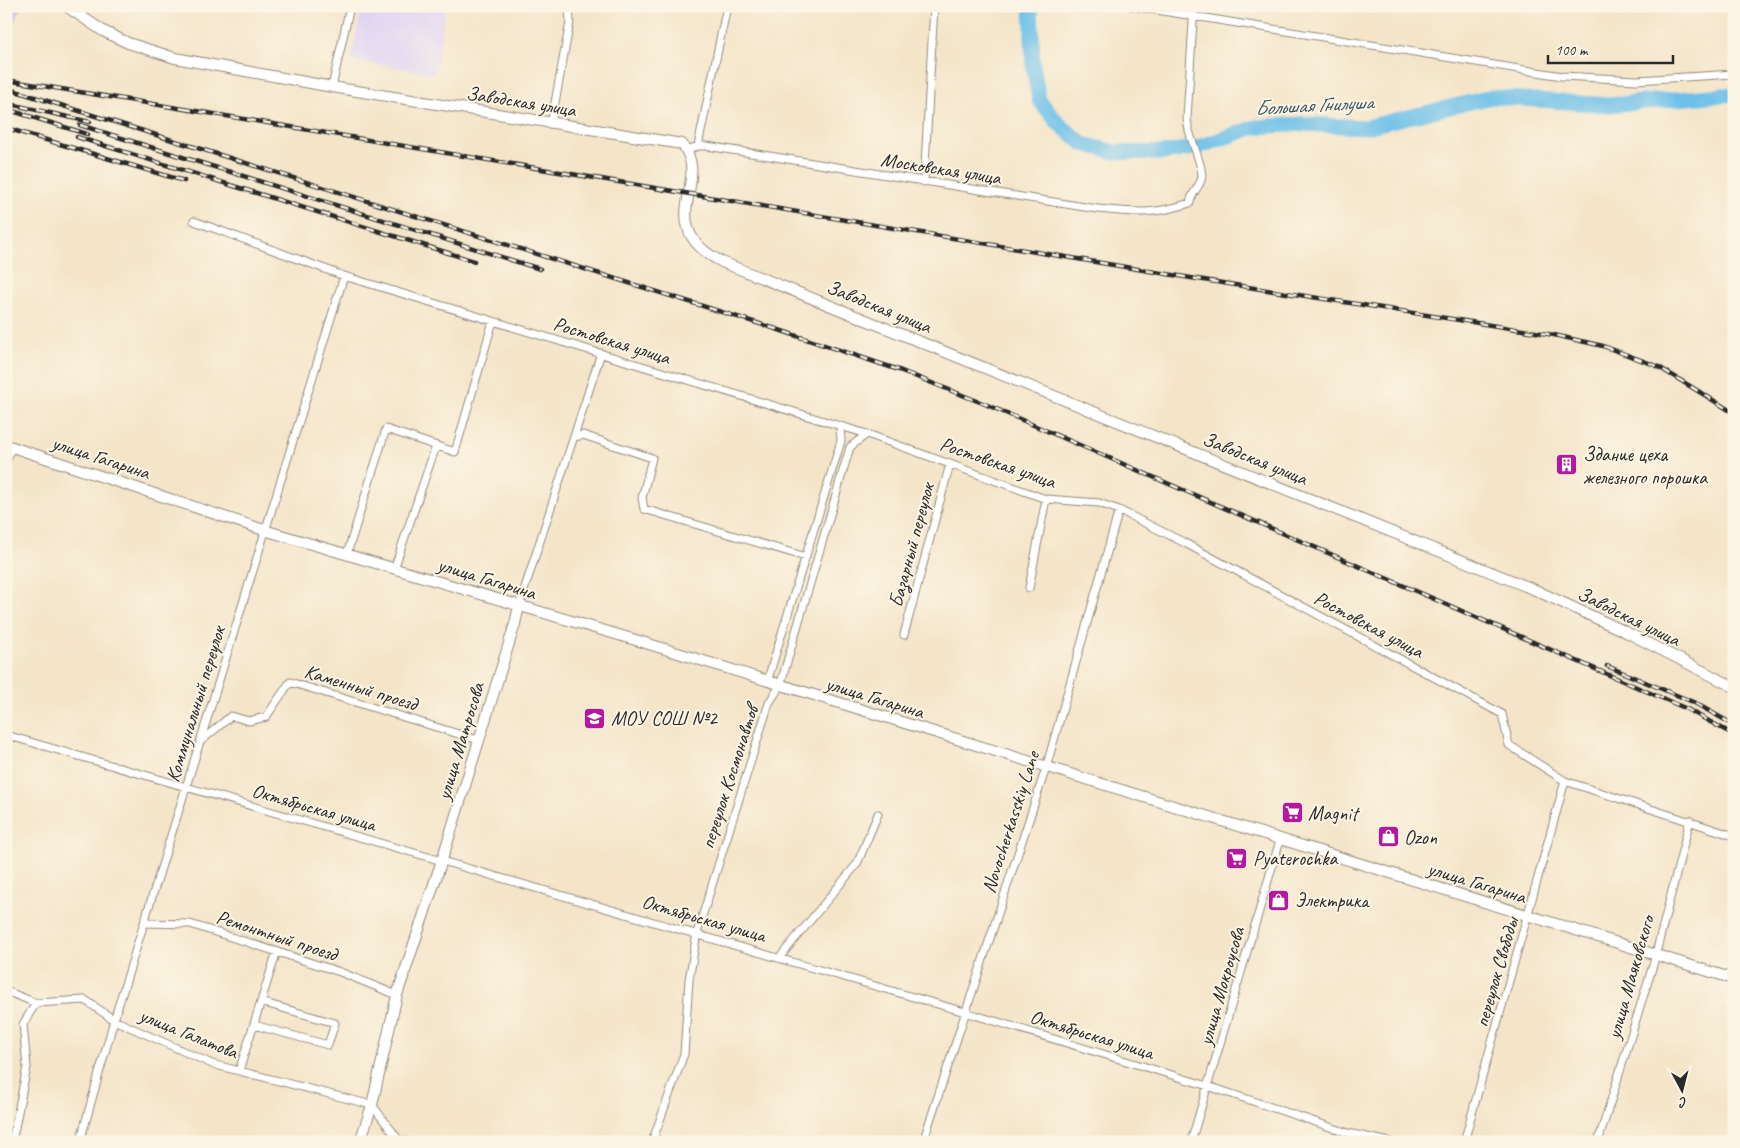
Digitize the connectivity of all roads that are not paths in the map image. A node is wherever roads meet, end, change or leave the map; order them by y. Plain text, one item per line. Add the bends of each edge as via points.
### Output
1 (66, 6) edge
2 (81, 6) edge
3 (350, 6) edge
4 (569, 6) edge
5 (727, 6) edge
6 (934, 6) edge
7 (1132, 6) edge
8 (1194, 6) edge
9 (1192, 16) junction
10 (91, 23) junction
11 (1734, 74) edge
12 (332, 87) junction
13 (551, 124) junction
14 (698, 146) junction
15 (687, 150) junction
16 (924, 182) junction
17 (194, 221) dead end
18 (344, 276) junction
19 (493, 321) junction
20 (601, 353) junction
21 (840, 426) junction
22 (867, 434) junction
23 (574, 438) junction
24 (9, 446) edge
25 (436, 446) junction
26 (6, 462) edge
27 (950, 464) junction
28 (1046, 499) junction
29 (1119, 510) junction
30 (264, 530) junction
31 (347, 554) junction
32 (806, 557) junction
33 (394, 569) junction
34 (1028, 588) dead end
35 (519, 606) junction
36 (904, 635) dead end
37 (767, 682) junction
38 (780, 686) junction
39 (1734, 687) edge
40 (6, 735) edge
41 (478, 740) junction
42 (201, 741) junction
43 (1046, 768) junction
44 (1565, 781) junction
45 (186, 788) junction
46 (878, 814) dead end
47 (1690, 820) junction
48 (1734, 836) edge
49 (1280, 840) junction
50 (442, 860) junction
51 (1528, 917) junction
52 (145, 923) junction
53 (697, 933) junction
54 (277, 951) junction
55 (1655, 954) junction
56 (780, 957) junction
57 (1734, 979) edge
58 (6, 991) edge
59 (397, 994) junction
60 (261, 1002) junction
61 (36, 1004) junction
62 (966, 1012) junction
63 (114, 1020) junction
64 (254, 1025) junction
65 (239, 1071) junction
66 (1208, 1086) junction
67 (372, 1105) junction
68 (12, 1142) edge
69 (80, 1142) edge
70 (360, 1142) edge
71 (409, 1142) edge
72 (652, 1142) edge
73 (923, 1142) edge
74 (1191, 1142) edge
75 (1390, 1142) edge
76 (1464, 1142) edge
77 (1598, 1142) edge

1 - 10 main road, Заводская улица
2 - 10 main road
3 - 12 street
4 - 13 street via 570,22
5 - 14 street
6 - 16 street
7 - 9 street
8 - 9 street
9 - 11 street via 1562,76 1636,80
9 - 16 street, Московская улица via 1187,118 1202,176 1190,203 1142,214
10 - 12 main road, Заводская улица via 128,43 157,53
12 - 13 main road, Заводская улица
13 - 15 main road, Заводская улица via 675,141
14 - 15 street, Московская улица
14 - 16 street, Московская улица
15 - 39 main road, Заводская улица via 690,170 686,213 689,232 696,245 716,259 1533,590 1626,632
17 - 18 street, Ростовская улица
18 - 19 street, Ростовская улица
18 - 30 street, Коммунальный переулок
19 - 20 street, Ростовская улица
19 - 25 street via 455,452
20 - 21 street, Ростовская улица
20 - 23 street, улица Матросова
21 - 22 street, Ростовская улица
21 - 32 street via 841,441
22 - 27 street, Ростовская улица
22 - 38 street, переулок Космонавтов via 850,447
23 - 32 street via 583,435 652,458 642,498 644,509
23 - 35 street, улица Матросова
24 - 26 street
24 - 30 main road, улица Гагарина
25 - 31 street via 386,429
25 - 33 street
27 - 28 street, Ростовская улица
27 - 36 street, Базарный переулок
28 - 29 street, Ростовская улица via 1099,504
28 - 34 street
29 - 43 street, Novocherkasskiy Lane
29 - 44 street, Ростовская улица via 1502,714 1509,745
30 - 31 main road, улица Гагарина
30 - 42 street, Коммунальный переулок
31 - 33 main road, улица Гагарина
32 - 37 street
33 - 35 main road, улица Гагарина
35 - 37 main road, улица Гагарина
35 - 41 main road, улица Матросова
37 - 38 main road, улица Гагарина
38 - 43 main road, улица Гагарина
38 - 53 street, переулок Космонавтов via 769,703
40 - 45 street, Октябрьская улица
41 - 42 street, Каменный проезд via 290,682 266,717 249,721 231,716
41 - 50 main road, улица Матросова
42 - 45 street, Коммунальный переулок
43 - 49 main road, улица Гагарина
43 - 62 street, Novocherkasskiy Lane
44 - 47 street, Ростовская улица
44 - 51 street, переулок Свободы
45 - 50 street, Октябрьская улица
45 - 52 street, Коммунальный переулок
46 - 56 street via 857,864
47 - 48 street, Ростовская улица
47 - 55 street, улица Маяковского
49 - 51 main road, улица Гагарина
49 - 66 street, улица Мокроусова
50 - 53 street, Октябрьская улица
50 - 59 main road, улица Матросова
51 - 55 main road, улица Гагарина
51 - 76 street, переулок Свободы
52 - 54 street, Ремонтный проезд via 190,924
52 - 63 street, Коммунальный переулок
53 - 56 street, Октябрьская улица
53 - 72 street, переулок Космонавтов via 684,1054
54 - 59 street, Ремонтный проезд
54 - 60 street
55 - 57 main road, улица Гагарина
55 - 77 street, улица Маяковского
56 - 62 street, Октябрьская улица
58 - 61 street, улица Галатова
59 - 67 main road, улица Матросова
60 - 64 street
60 - 64 street via 335,1023 328,1045
61 - 63 street, улица Галатова via 84,1000
61 - 68 street via 23,1024 27,1067
62 - 66 street, Октябрьская улица
62 - 73 street, Novocherkasskiy Lane
63 - 65 street, улица Галатова via 212,1064
63 - 69 street, Коммунальный переулок
64 - 65 street
65 - 67 street, улица Галатова
66 - 74 street, улица Мокроусова
66 - 75 street, Октябрьская улица via 1348,1133
67 - 70 main road, улица Матросова
67 - 71 street via 398,1139

